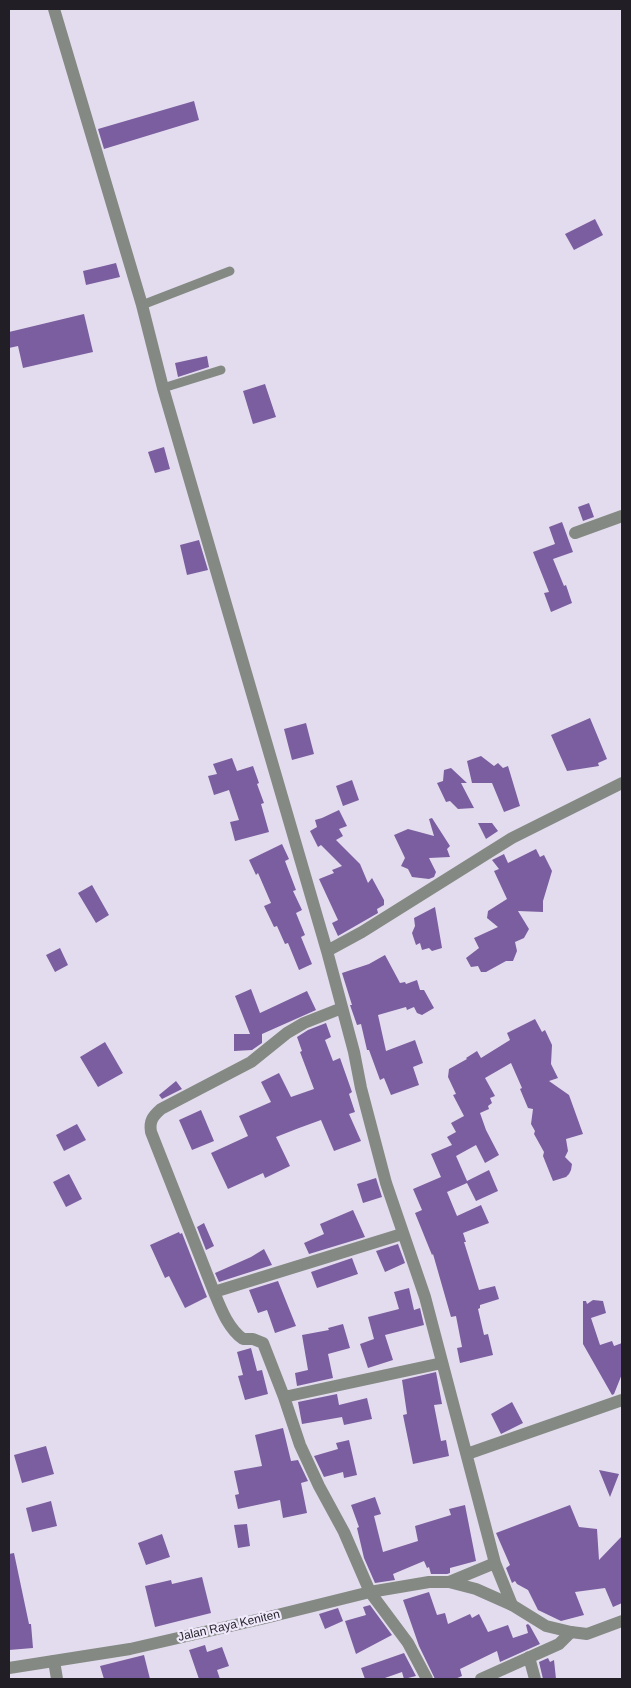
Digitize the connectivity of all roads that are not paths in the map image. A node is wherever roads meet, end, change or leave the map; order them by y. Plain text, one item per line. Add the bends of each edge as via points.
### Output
1 (54, 9) edge
2 (230, 271) dead end
3 (142, 305) junction
4 (221, 370) dead end
5 (163, 388) junction
6 (622, 516) edge
7 (575, 533) dead end
8 (622, 783) edge
9 (326, 951) junction
10 (342, 1008) junction
11 (402, 1234) junction
12 (214, 1292) junction
13 (442, 1363) junction
14 (284, 1397) junction
15 (622, 1400) edge
16 (467, 1454) junction
17 (495, 1564) junction
18 (449, 1582) junction
19 (370, 1592) junction
20 (512, 1605) junction
21 (622, 1621) edge
22 (571, 1632) junction
23 (529, 1657) junction
24 (54, 1661) junction
25 (9, 1668) edge
26 (57, 1679) edge
27 (427, 1679) edge
28 (481, 1679) edge
29 (535, 1679) edge

1 - 3 street
2 - 3 lane
3 - 5 street
4 - 5 lane
5 - 9 street
6 - 7 street
8 - 9 street via 512,838
9 - 10 street
10 - 11 street
10 - 12 street via 304,1023 251,1062 161,1109 152,1117 151,1132
11 - 12 street
11 - 13 street via 425,1297
12 - 14 street via 232,1329 243,1339 263,1343
13 - 14 street
13 - 16 street
14 - 19 street via 300,1445
15 - 16 street
16 - 17 street
17 - 18 street
17 - 20 street
18 - 19 street, Jalan Raya Keniten via 429,1582
18 - 20 street via 476,1589
19 - 24 street, Jalan Raya Keniten via 130,1648
19 - 27 street via 408,1643
20 - 22 street via 546,1626
21 - 22 street via 587,1634
22 - 23 street via 558,1644
23 - 28 street
23 - 29 street
24 - 25 street, Jalan Raya Keniten
24 - 26 street

